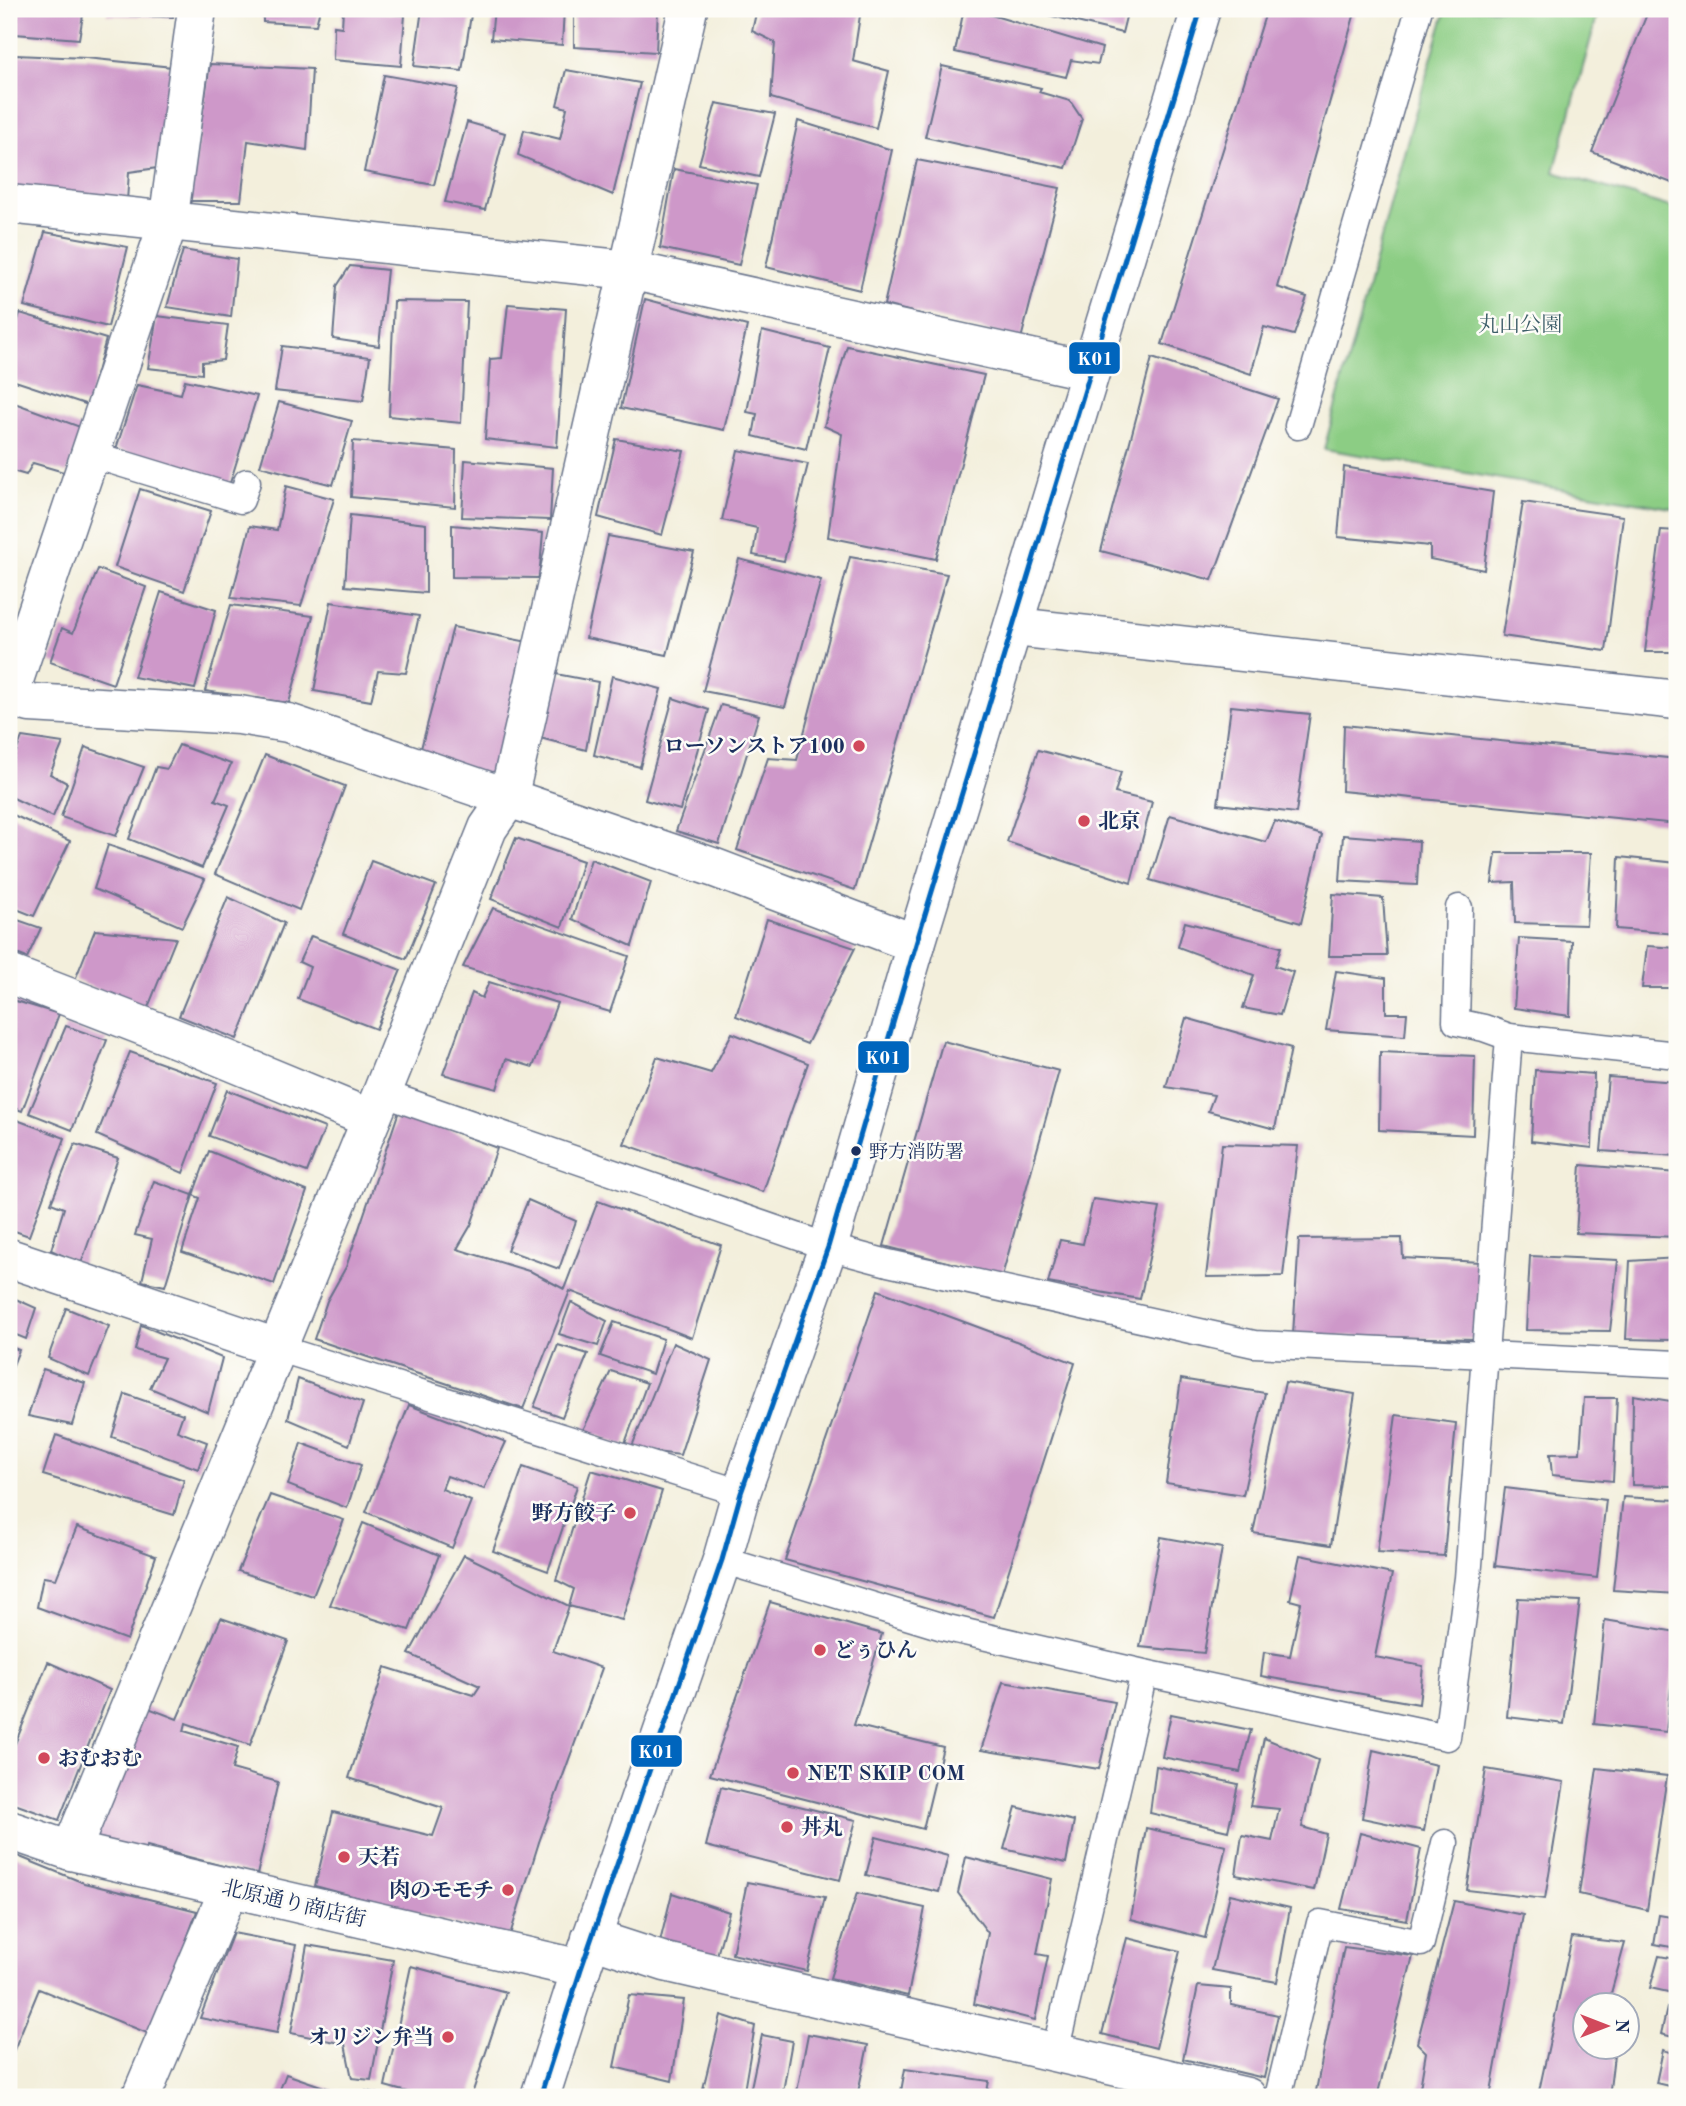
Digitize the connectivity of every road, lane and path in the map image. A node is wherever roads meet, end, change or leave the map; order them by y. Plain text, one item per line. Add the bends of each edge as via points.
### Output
1 (197, 9) edge
2 (688, 9) edge
3 (1201, 9) edge
4 (1419, 9) edge
5 (9, 204) edge
6 (168, 223) junction
7 (629, 270) junction
8 (1090, 371) junction
9 (1298, 426) dead end
10 (90, 454) junction
11 (247, 482) dead end
12 (1014, 627) junction
13 (9, 696) edge
14 (1677, 700) edge
15 (508, 799) junction
16 (1459, 908) dead end
17 (916, 944) junction
18 (9, 974) edge
19 (1509, 1037) junction
20 (1677, 1055) edge
21 (377, 1106) junction
22 (828, 1247) junction
23 (9, 1258) edge
24 (277, 1348) junction
25 (1486, 1353) junction
26 (1677, 1364) edge
27 (741, 1493) junction
28 (722, 1560) junction
29 (1144, 1673) junction
30 (9, 1830) edge
31 (1445, 1843) dead end
32 (71, 1851) junction
33 (229, 1889) junction
34 (586, 1954) junction
35 (1055, 2052) junction
36 (141, 2097) edge
37 (540, 2097) edge
38 (1247, 2097) edge
39 (1279, 2097) edge

1 - 6 street
2 - 7 street
3 - 8 street
4 - 9 lane
5 - 6 street
6 - 7 street
6 - 10 street
7 - 8 street
7 - 15 street
8 - 12 street
10 - 11 lane via 241,500
10 - 13 street
12 - 14 street
12 - 17 street
13 - 15 street via 30,702 239,715 288,723
15 - 17 street via 715,868
15 - 21 street via 488,828
16 - 19 lane via 1456,1022
17 - 22 street
18 - 21 street via 194,1046
19 - 20 lane
19 - 25 lane
21 - 22 lane
21 - 24 street
22 - 25 lane via 1254,1344
22 - 27 street
23 - 24 street
24 - 27 lane
24 - 32 street
25 - 26 lane
25 - 29 lane via 1468,1577 1447,1737
27 - 28 street
28 - 29 lane via 943,1627
28 - 34 street
29 - 35 lane
30 - 32 street, 北原通り商店街
31 - 39 lane via 1421,1943 1320,1923
32 - 33 street, 北原通り商店街
33 - 34 street, 北原通り商店街
33 - 36 street
34 - 35 street, 北原通り商店街 via 665,1962
34 - 37 street
35 - 38 street, 北原通り商店街

